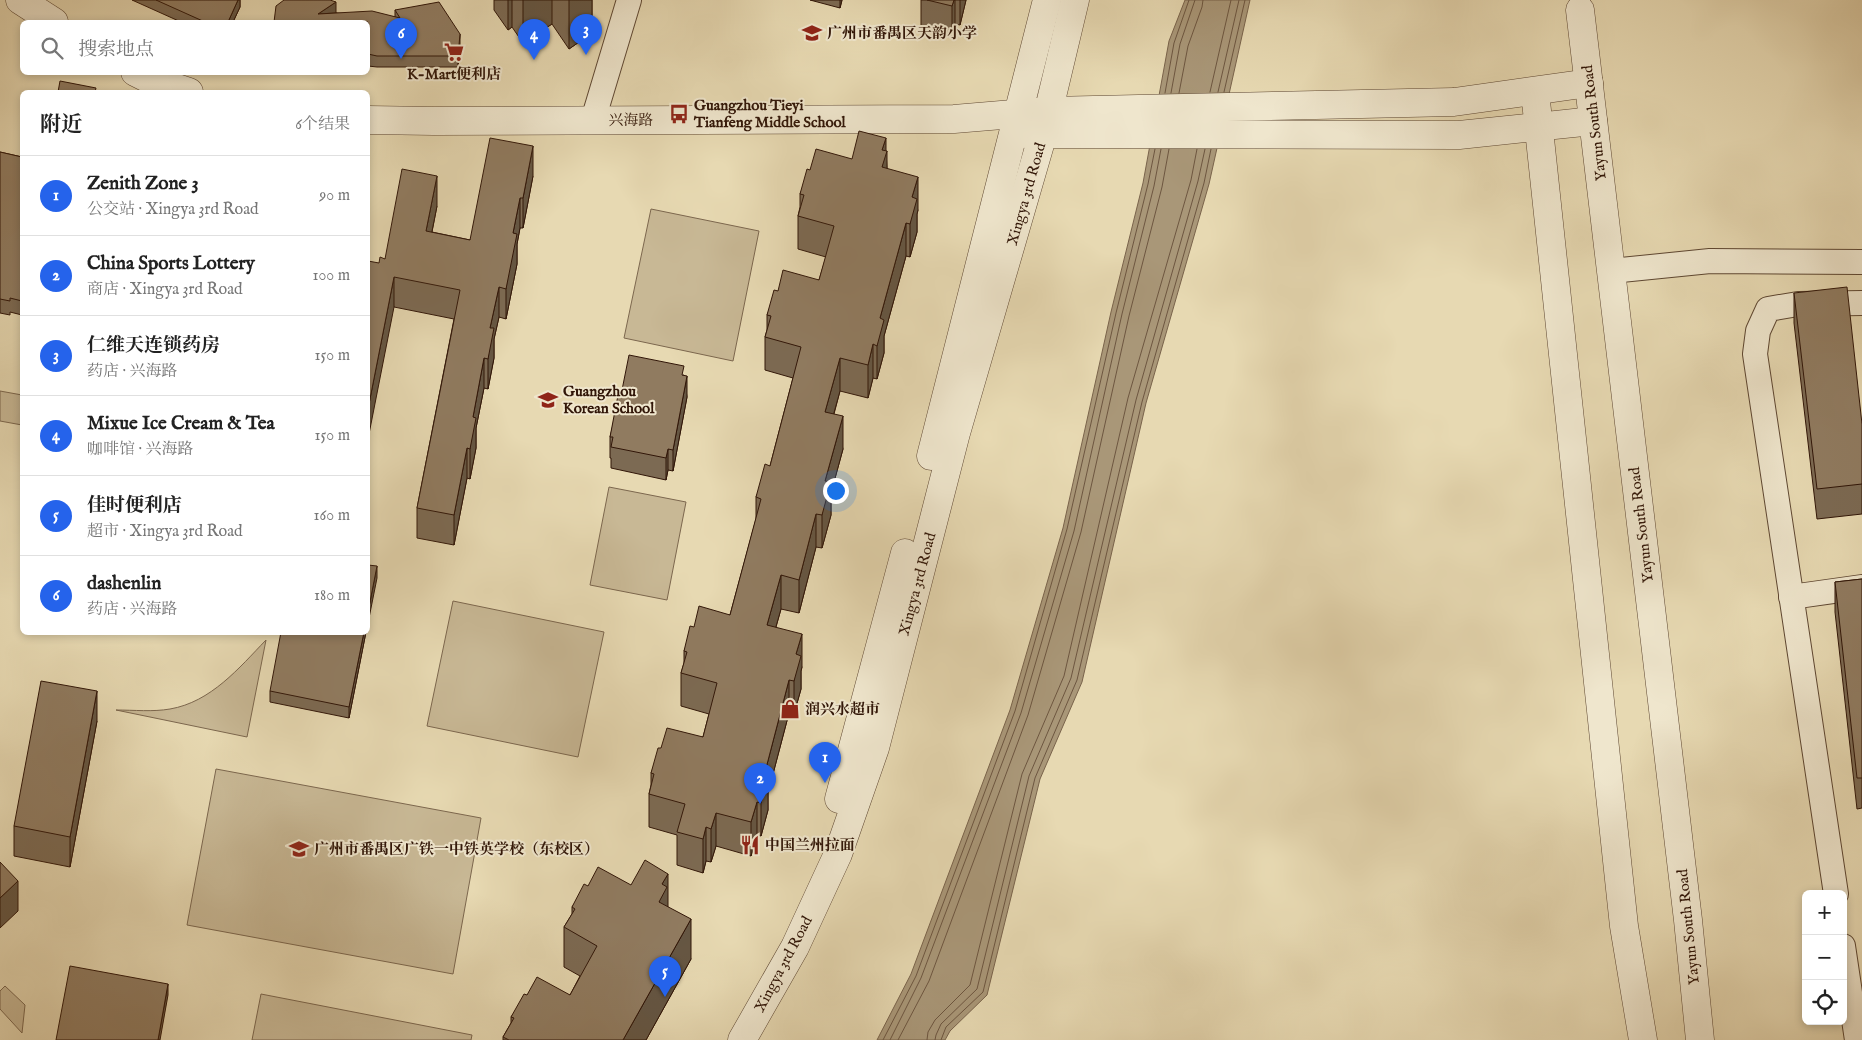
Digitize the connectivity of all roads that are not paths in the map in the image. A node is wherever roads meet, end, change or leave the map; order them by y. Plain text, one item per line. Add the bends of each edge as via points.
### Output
1 (20, 0) edge
2 (628, 0) edge
3 (1047, 0) edge
4 (1075, 0) edge
5 (1581, 5) edge
6 (51, 20) edge
7 (141, 75) edge
8 (1589, 83) junction
9 (183, 90) edge
10 (1535, 92) junction
11 (370, 120) edge
12 (592, 120) junction
13 (1113, 121) junction
14 (1593, 121) junction
15 (1046, 122) junction
16 (1016, 123) junction
17 (1539, 127) junction
18 (1862, 262) edge
19 (1611, 270) junction
20 (1862, 303) edge
21 (1862, 587) edge
22 (1791, 597) junction
23 (1835, 890) edge
24 (1847, 973) edge
25 (724, 1040) edge
26 (742, 1040) edge
27 (1642, 1040) edge
28 (1700, 1040) edge
29 (1857, 1040) edge

1 - 6 street
2 - 12 street
3 - 16 street, Xingya 3rd Road
4 - 15 street, Xingya 3rd Road
5 - 8 street, Yayun South Road
7 - 9 street
8 - 10 street
8 - 14 street, Yayun South Road
10 - 13 street via 1454,102 1260,106
10 - 17 street
11 - 12 street, 兴海路
12 - 16 street, 兴海路 via 954,120
13 - 15 street, 兴海路
13 - 17 street via 1259,134 1460,135
14 - 17 street
14 - 19 street, Yayun South Road
15 - 16 street, 兴海路
15 - 26 street, Xingya 3rd Road via 956,433 875,748 838,854 795,947
16 - 25 street, Xingya 3rd Road via 840,796 809,881 782,937
17 - 27 street via 1624,926
18 - 19 street via 1710,261
19 - 28 street, Yayun South Road
20 - 22 street via 1798,304 1768,309 1758,331 1755,354
21 - 22 street
22 - 23 street
24 - 29 street

